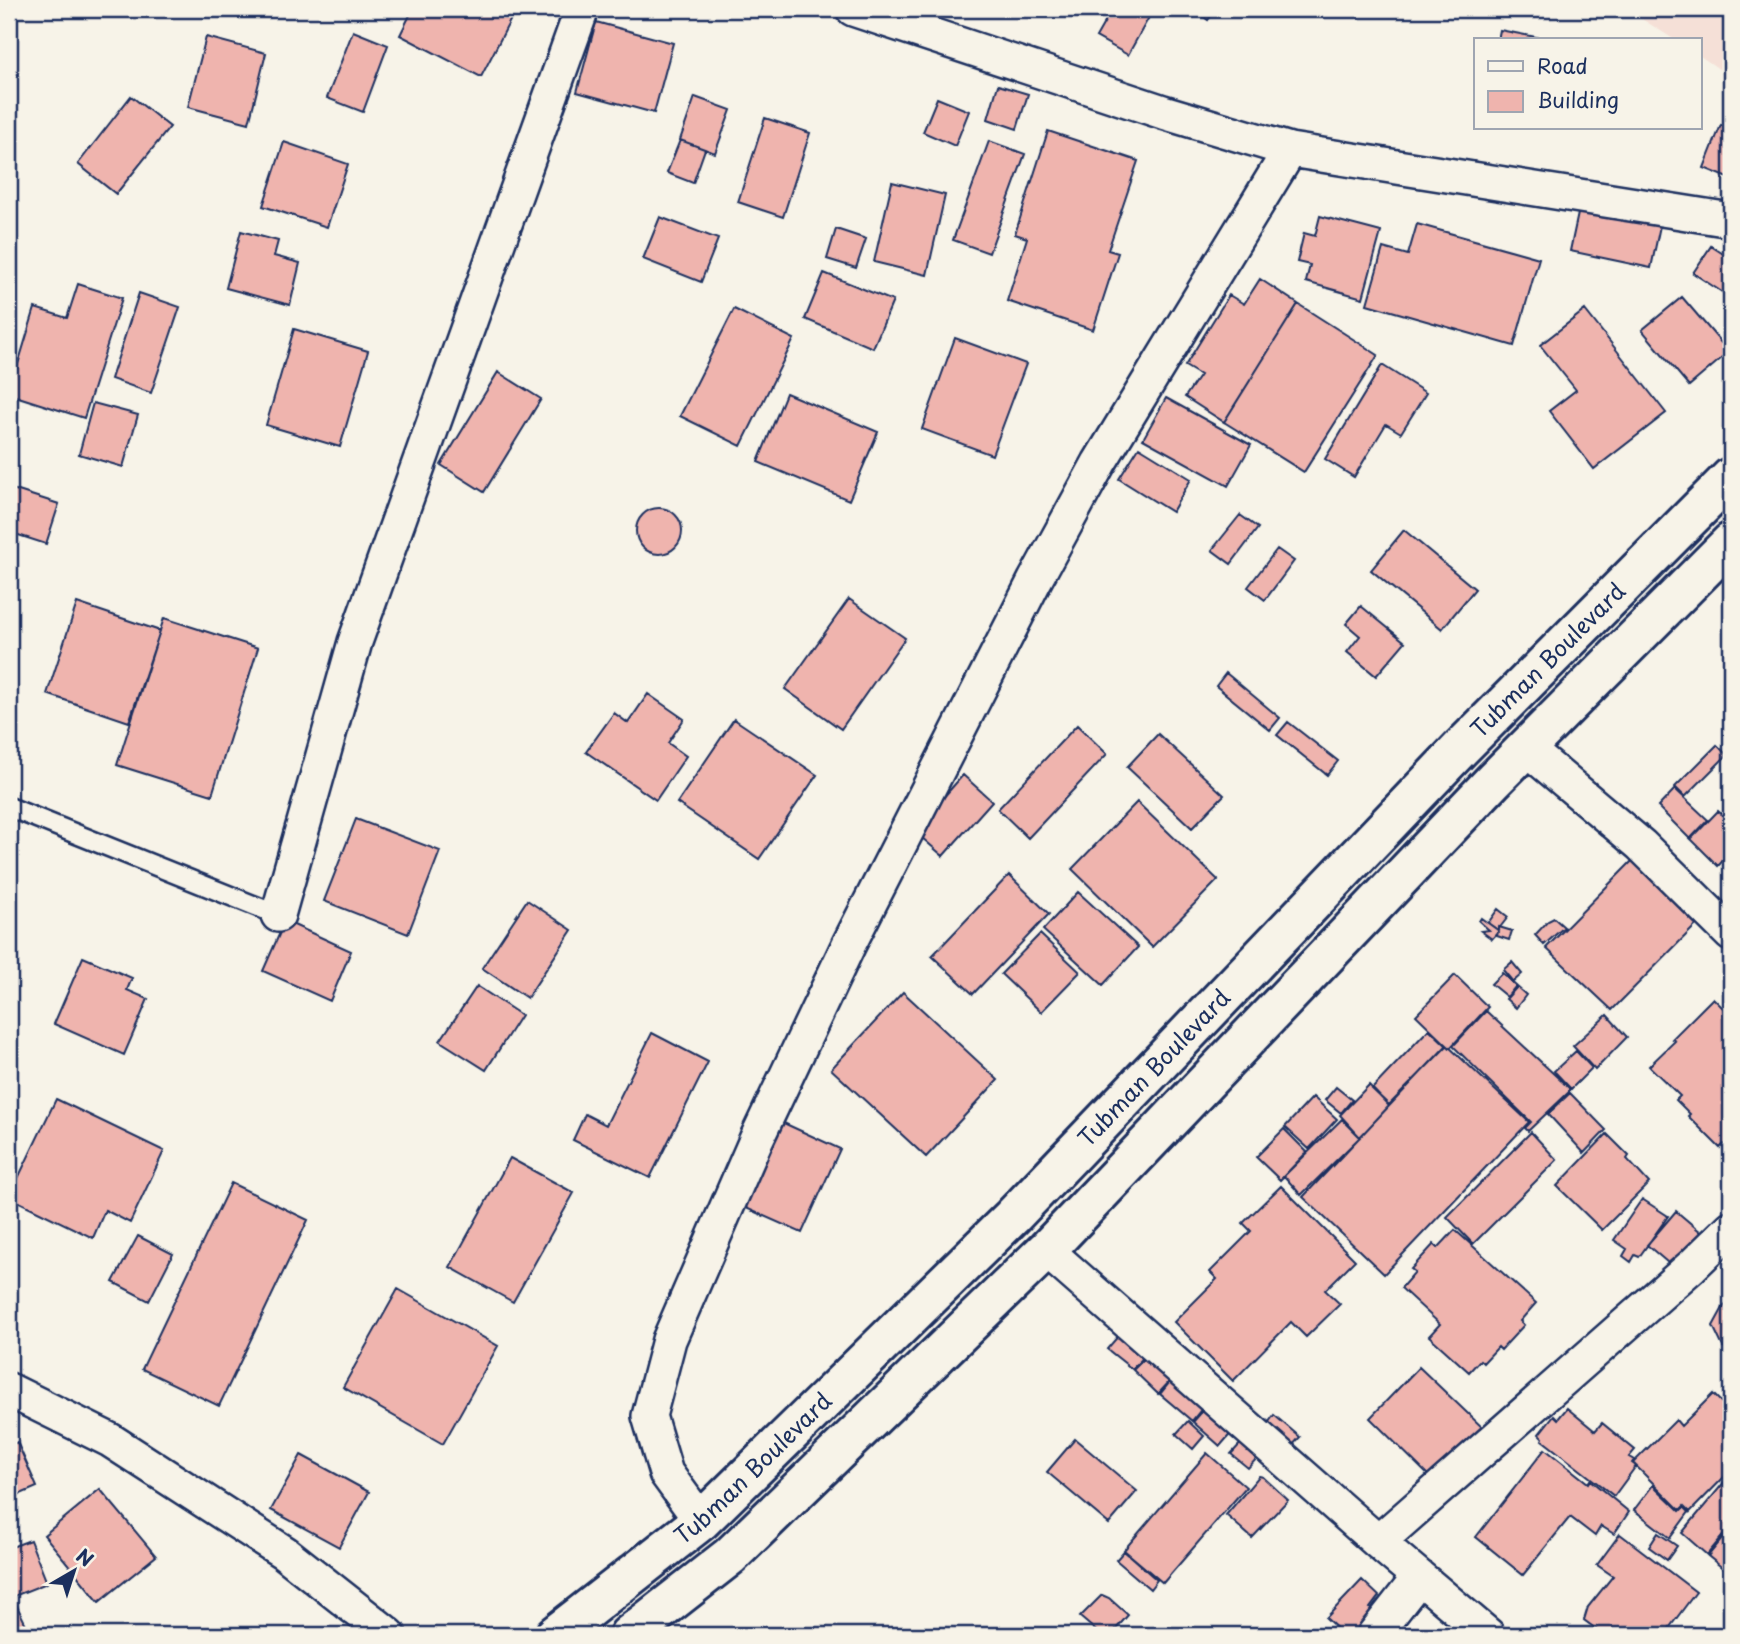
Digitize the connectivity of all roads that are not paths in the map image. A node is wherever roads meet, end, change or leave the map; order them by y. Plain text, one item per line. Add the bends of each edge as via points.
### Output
1 (582, 9) edge
2 (853, 9) edge
3 (1290, 150) junction
4 (1731, 220) edge
5 (1731, 477) edge
6 (1731, 542) edge
7 (1526, 748) junction
8 (9, 807) edge
9 (278, 915) joint
10 (1731, 934) edge
11 (1731, 1228) edge
12 (1046, 1250) junction
13 (9, 1390) edge
14 (701, 1521) junction
15 (1378, 1542) junction
16 (1410, 1589) dead end
17 (389, 1635) edge
18 (555, 1635) edge
19 (629, 1635) edge
20 (1374, 1635) edge
21 (1488, 1635) edge

1 - 9 street via 355,642
2 - 3 street
3 - 4 street
3 - 14 street via 1099,463 1029,592 849,944 670,1340 649,1416 666,1473
5 - 14 highway, Tubman Boulevard via 1460,749 1012,1217
6 - 7 highway, Tubman Boulevard
7 - 10 street via 1641,845
7 - 12 highway, Tubman Boulevard
8 - 9 lane
11 - 15 street
12 - 15 street
12 - 19 highway, Tubman Boulevard via 730,1556
13 - 17 street via 110,1440 285,1553
14 - 18 highway, Tubman Boulevard
15 - 21 street
16 - 20 street

